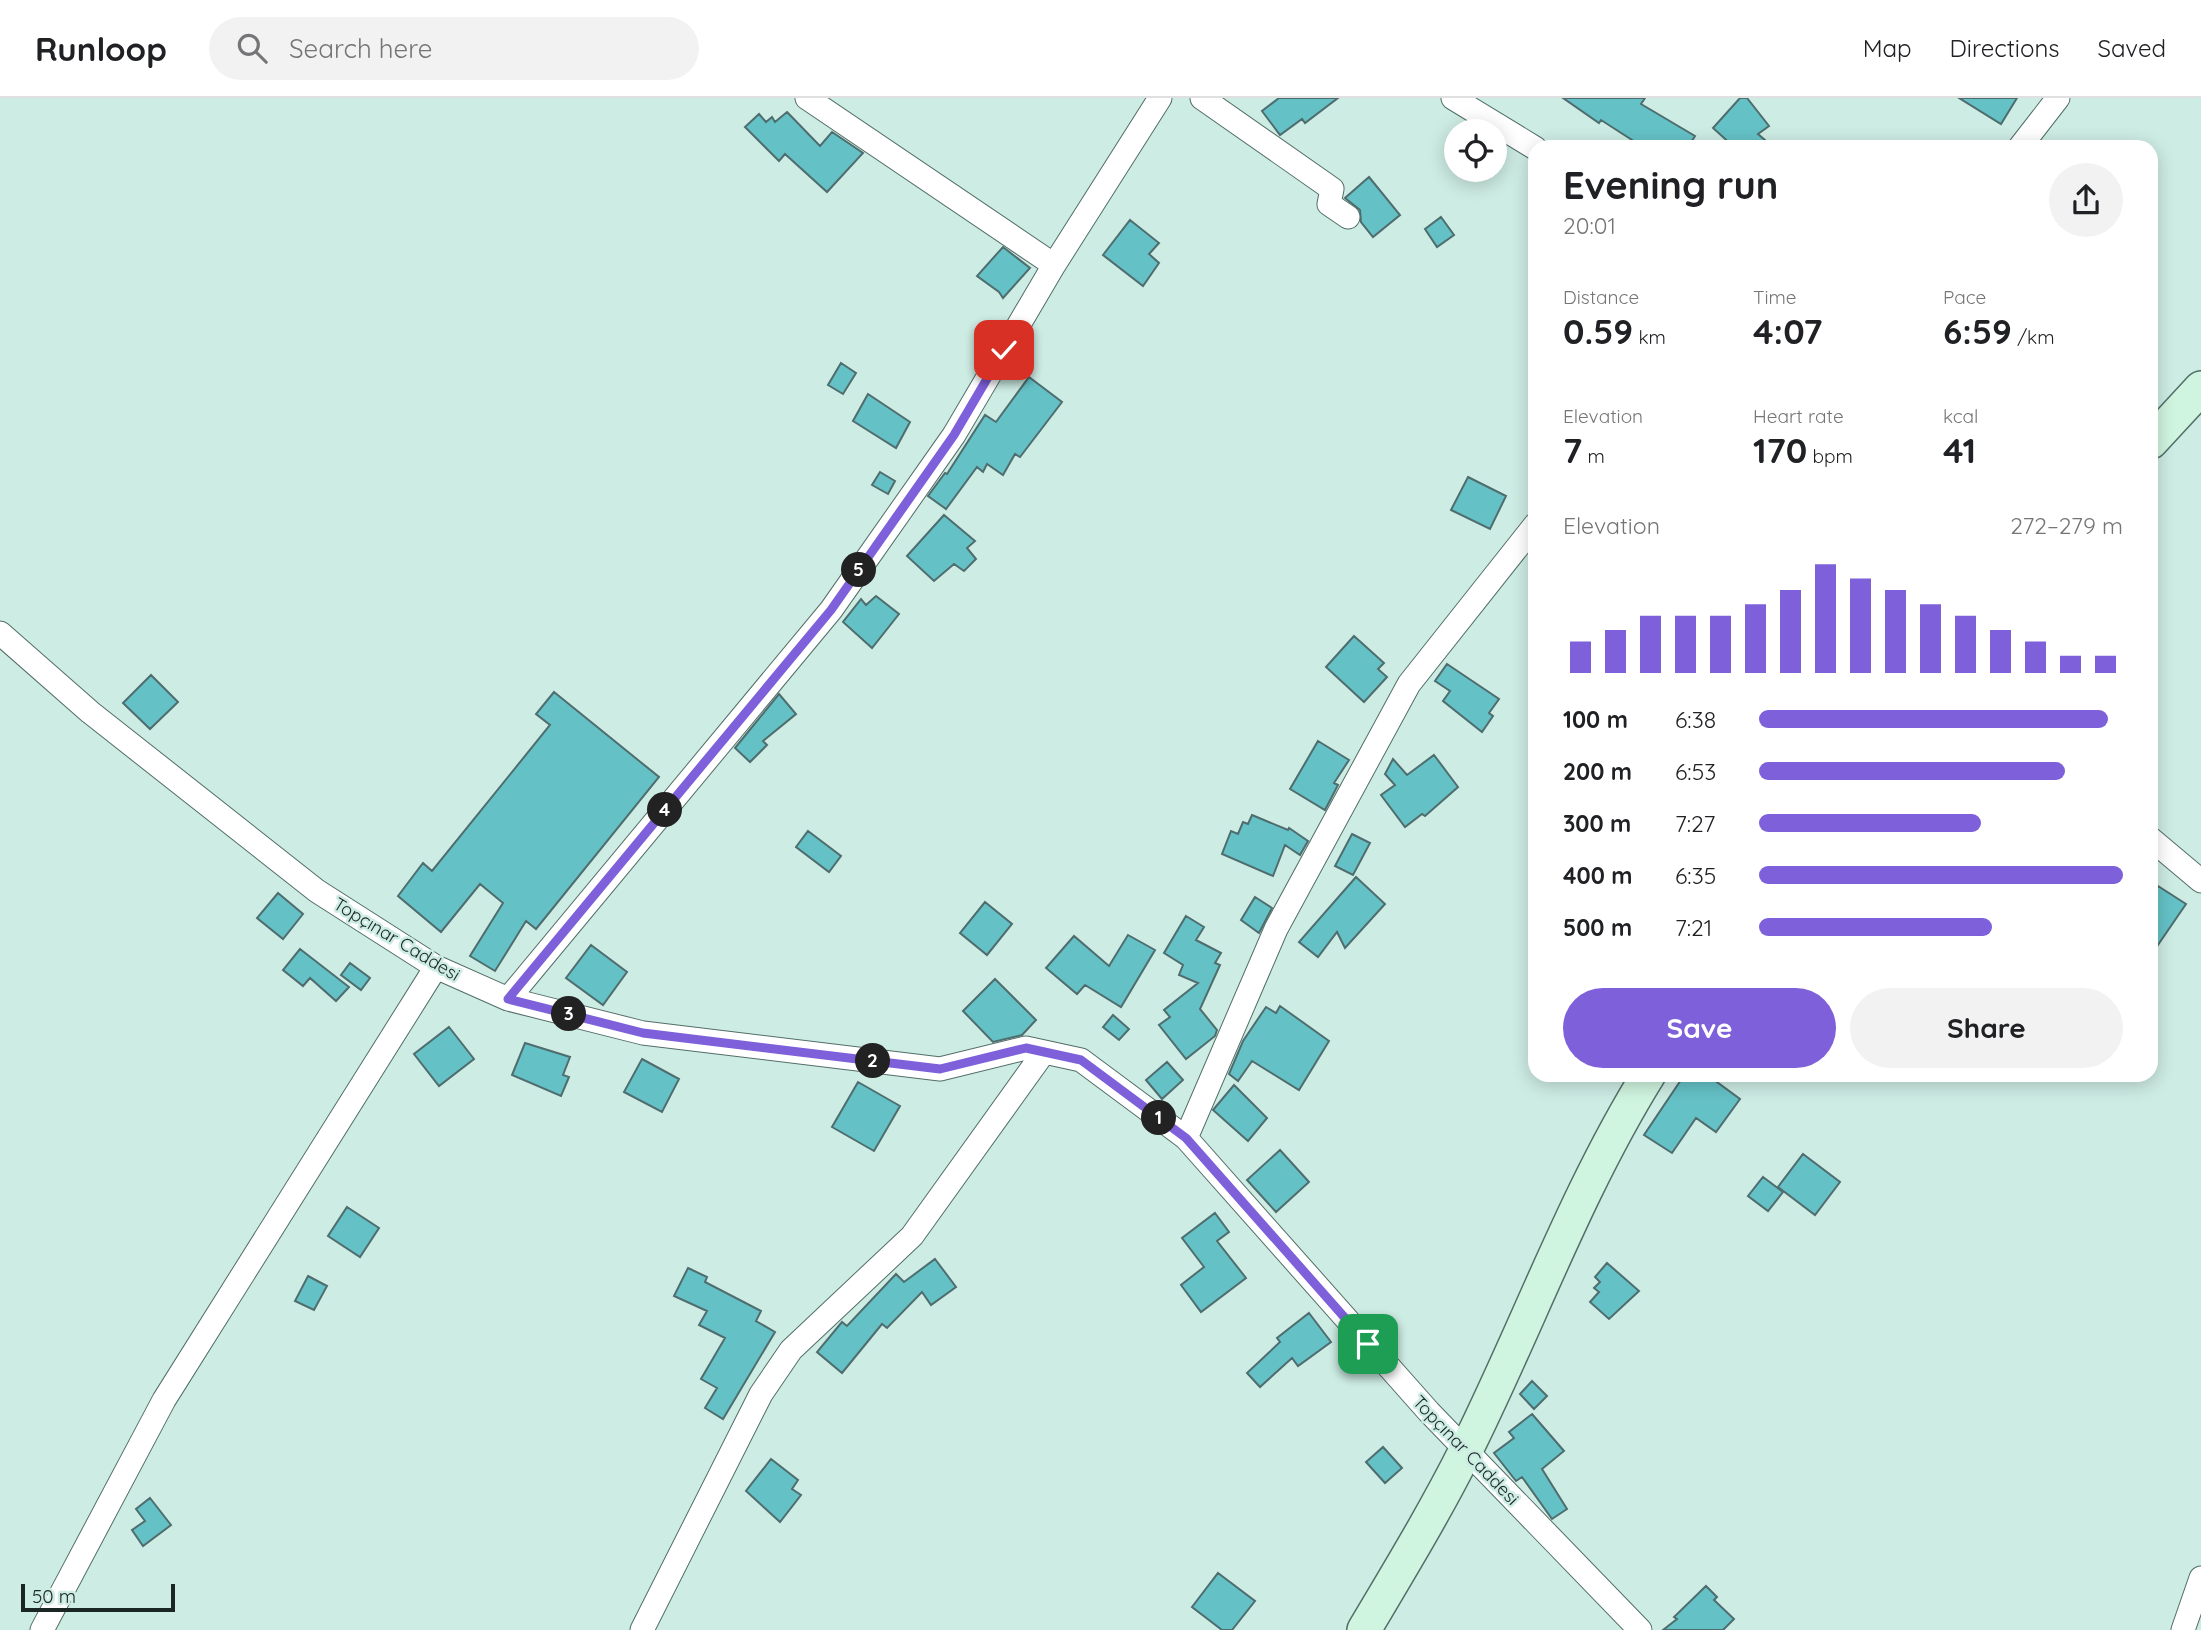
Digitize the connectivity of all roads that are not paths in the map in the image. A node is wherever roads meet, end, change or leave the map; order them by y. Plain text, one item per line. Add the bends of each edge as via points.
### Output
1 (807, 98) edge
2 (1160, 98) edge
3 (1202, 98) edge
4 (1453, 98) edge
5 (2058, 98) edge
6 (2025, 140) edge
7 (1528, 144) edge
8 (1348, 217) dead end
9 (1054, 265) junction
10 (2201, 388) edge
11 (2158, 430) edge
12 (1528, 534) edge
13 (0, 634) edge
14 (2158, 845) edge
15 (2201, 881) edge
16 (436, 967) junction
17 (508, 999) junction
18 (1044, 1052) junction
19 (1644, 1082) edge
20 (1186, 1138) junction
21 (1466, 1451) junction
22 (2201, 1578) edge
23 (42, 1630) edge
24 (642, 1630) edge
25 (1364, 1630) edge
26 (1640, 1630) edge
27 (2183, 1630) edge

1 - 9 street
2 - 9 street
3 - 8 street via 1332,189 1329,204
4 - 7 street
5 - 6 street
9 - 17 street via 954,435 831,610
10 - 11 street
12 - 20 street via 1409,684 1276,929
13 - 16 street, Topçınar Caddesi via 90,712 317,891
14 - 15 street
16 - 17 street, Topçınar Caddesi
16 - 23 street via 164,1400
17 - 18 street, Topçınar Caddesi via 643,1033 940,1069 1026,1048
18 - 20 street, Topçınar Caddesi via 1081,1060
18 - 24 street via 912,1236 783,1361 761,1394
19 - 21 street via 1553,1259
20 - 21 street, Topçınar Caddesi
21 - 25 street
21 - 26 street, Topçınar Caddesi
22 - 27 street

